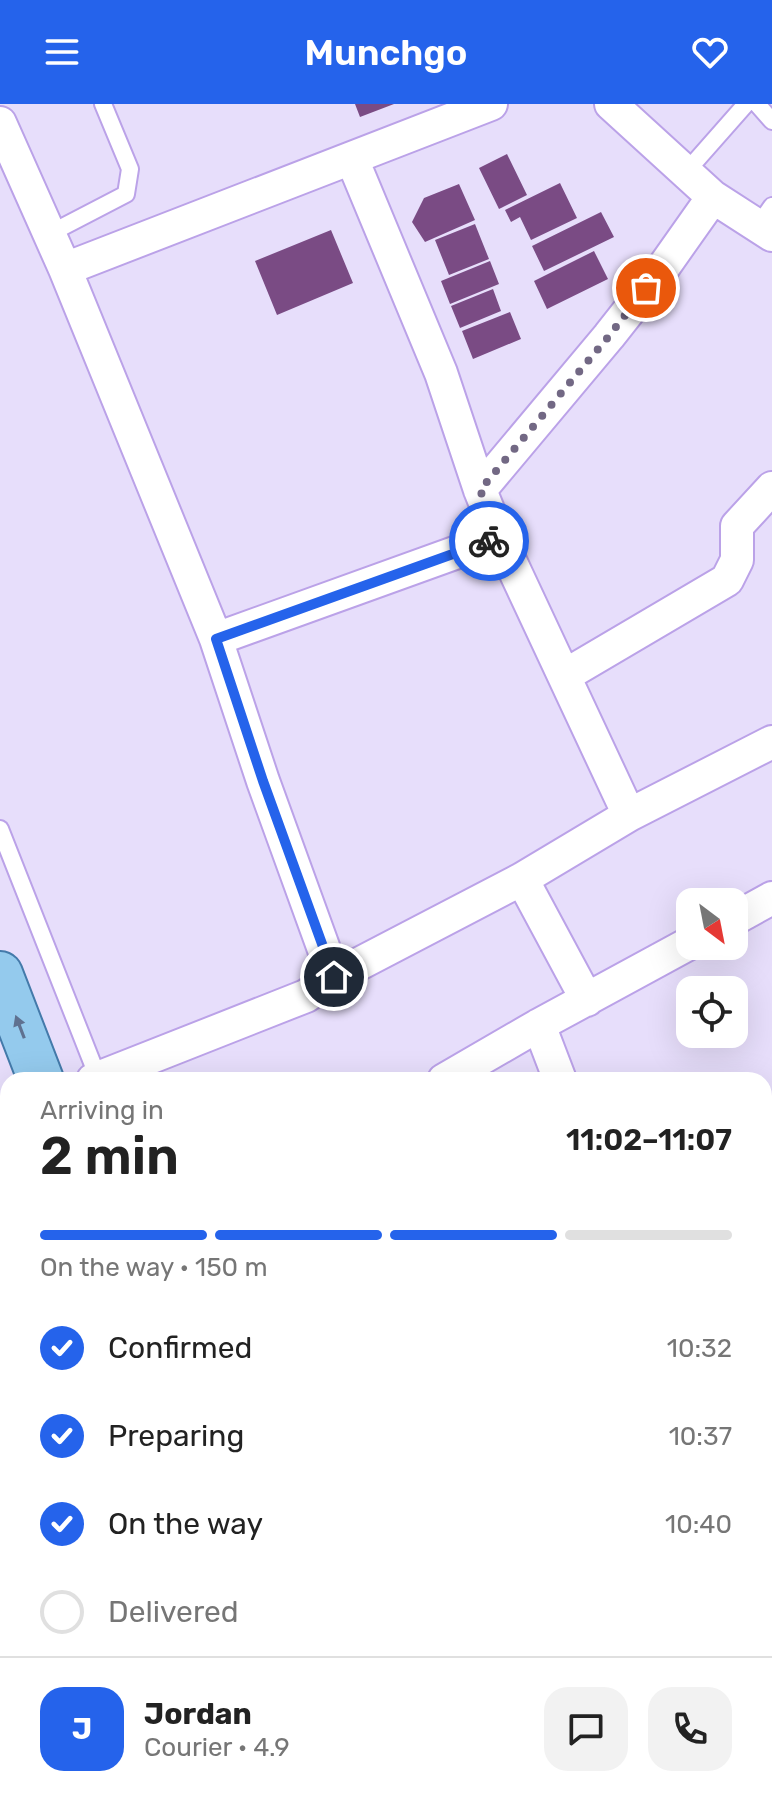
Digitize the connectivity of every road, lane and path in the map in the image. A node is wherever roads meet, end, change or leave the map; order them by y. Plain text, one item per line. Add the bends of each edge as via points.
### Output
1 (103, 104) edge
2 (491, 104) edge
3 (611, 104) edge
4 (746, 104) edge
5 (757, 104) edge
6 (772, 121) edge
7 (0, 123) edge
8 (352, 159) junction
9 (686, 172) junction
10 (713, 197) junction
11 (767, 222) edge
12 (49, 234) junction
13 (65, 269) junction
14 (772, 488) edge
15 (480, 490) junction
16 (499, 537) junction
17 (216, 639) junction
18 (564, 676) junction
19 (772, 742) edge
20 (629, 815) junction
21 (0, 829) edge
22 (522, 879) junction
23 (772, 898) edge
24 (748, 911) edge
25 (676, 951) edge
26 (0, 974) edge
27 (334, 977) junction
28 (587, 1000) junction
29 (539, 1025) junction
30 (38, 1072) edge
31 (94, 1072) edge
32 (115, 1072) edge
33 (458, 1072) edge
34 (557, 1072) edge

1 - 12 lane via 130,169 126,194
2 - 8 street
3 - 9 street
4 - 9 lane
5 - 6 lane
7 - 12 street
8 - 13 street
8 - 15 street via 441,373
9 - 10 street
10 - 11 street
10 - 15 street via 609,336
12 - 13 street
13 - 17 street
14 - 18 street via 737,526 737,560 727,580
15 - 16 street
16 - 17 street
16 - 18 street
17 - 27 street
18 - 20 street
19 - 20 street
20 - 22 street
21 - 31 lane
22 - 27 street
22 - 28 street
23 - 24 street
25 - 28 street
30 -> 26 main road
27 - 32 street via 306,996
28 - 29 street
29 - 33 street
29 - 34 street

